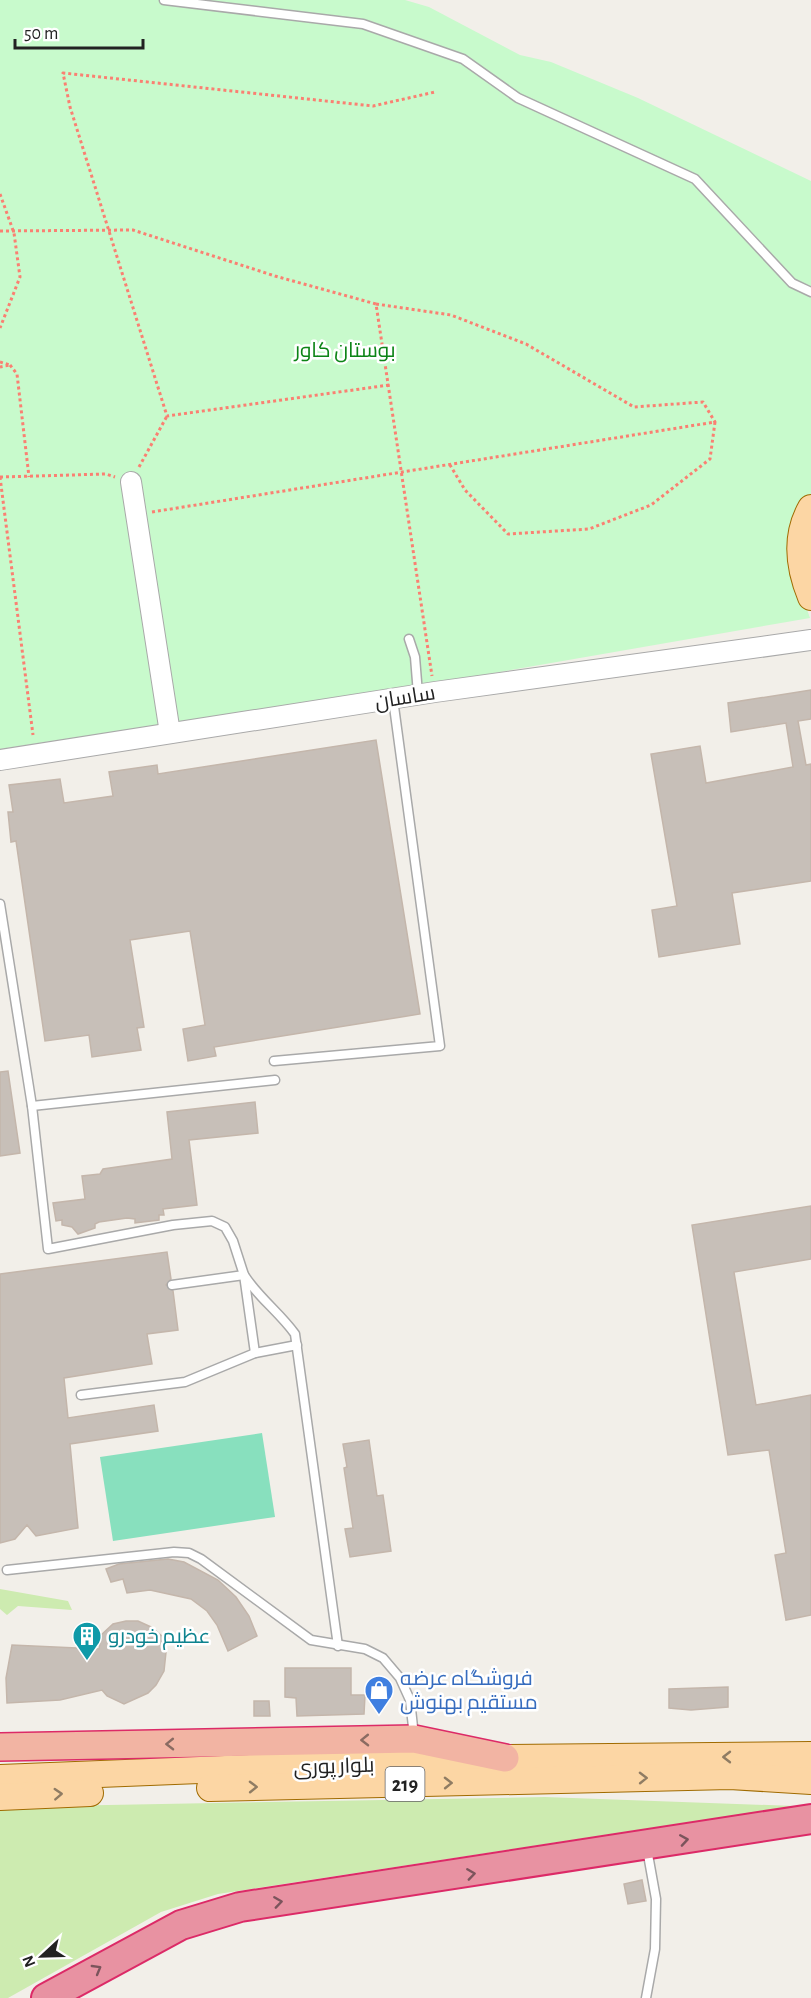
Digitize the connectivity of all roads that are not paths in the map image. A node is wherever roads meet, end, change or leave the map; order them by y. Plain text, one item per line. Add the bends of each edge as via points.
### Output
1 (164, 0) edge
2 (811, 292) edge
3 (131, 482) road end
4 (811, 508) edge
5 (811, 597) edge
6 (409, 639) dead end
7 (811, 640) edge
8 (427, 694) junction
9 (393, 699) junction
10 (170, 733) junction
11 (0, 760) edge
12 (0, 904) edge
13 (274, 1061) dead end
14 (275, 1080) dead end
15 (32, 1106) junction
16 (244, 1275) junction
17 (172, 1284) dead end
18 (297, 1345) junction
19 (255, 1353) junction
20 (81, 1395) dead end
21 (7, 1570) dead end
22 (338, 1646) junction
23 (414, 1739) junction
24 (0, 1747) edge
25 (811, 1755) edge
26 (505, 1758) junction
27 (0, 1778) edge
28 (811, 1781) edge
29 (0, 1797) edge
30 (811, 1819) edge
31 (646, 1846) junction
32 (46, 1998) edge
33 (646, 1998) edge

1 - 2 lane via 363,24 463,59 518,98 695,179 792,283
3 - 10 street
4 - 5 main road via 800,546
6 - 8 lane
7 - 8 street, ساسان
8 - 9 street, ساسان
9 - 10 street, ساسان
9 - 13 lane via 440,1046
10 - 11 street, ساسان
12 - 15 lane
14 - 15 lane
15 - 16 lane via 48,1249 212,1221 225,1227
16 - 17 lane
16 - 18 lane via 282,1315 295,1334
16 - 19 lane
18 - 19 lane
18 - 22 lane
19 - 20 lane via 185,1382
21 - 22 lane via 189,1553 311,1640
22 - 23 lane via 364,1649 383,1659 400,1678 410,1700
23 -> 24 highway
23 - 26 highway
25 -> 26 main road, بلوار پوری / 219
26 - 27 main road, بلوار پوری / 219
29 -> 28 main road, بلوار پوری / 219 via 173,1789 730,1776
31 -> 30 highway
32 -> 31 highway via 181,1924 240,1907
31 - 33 lane via 656,1899 655,1949

